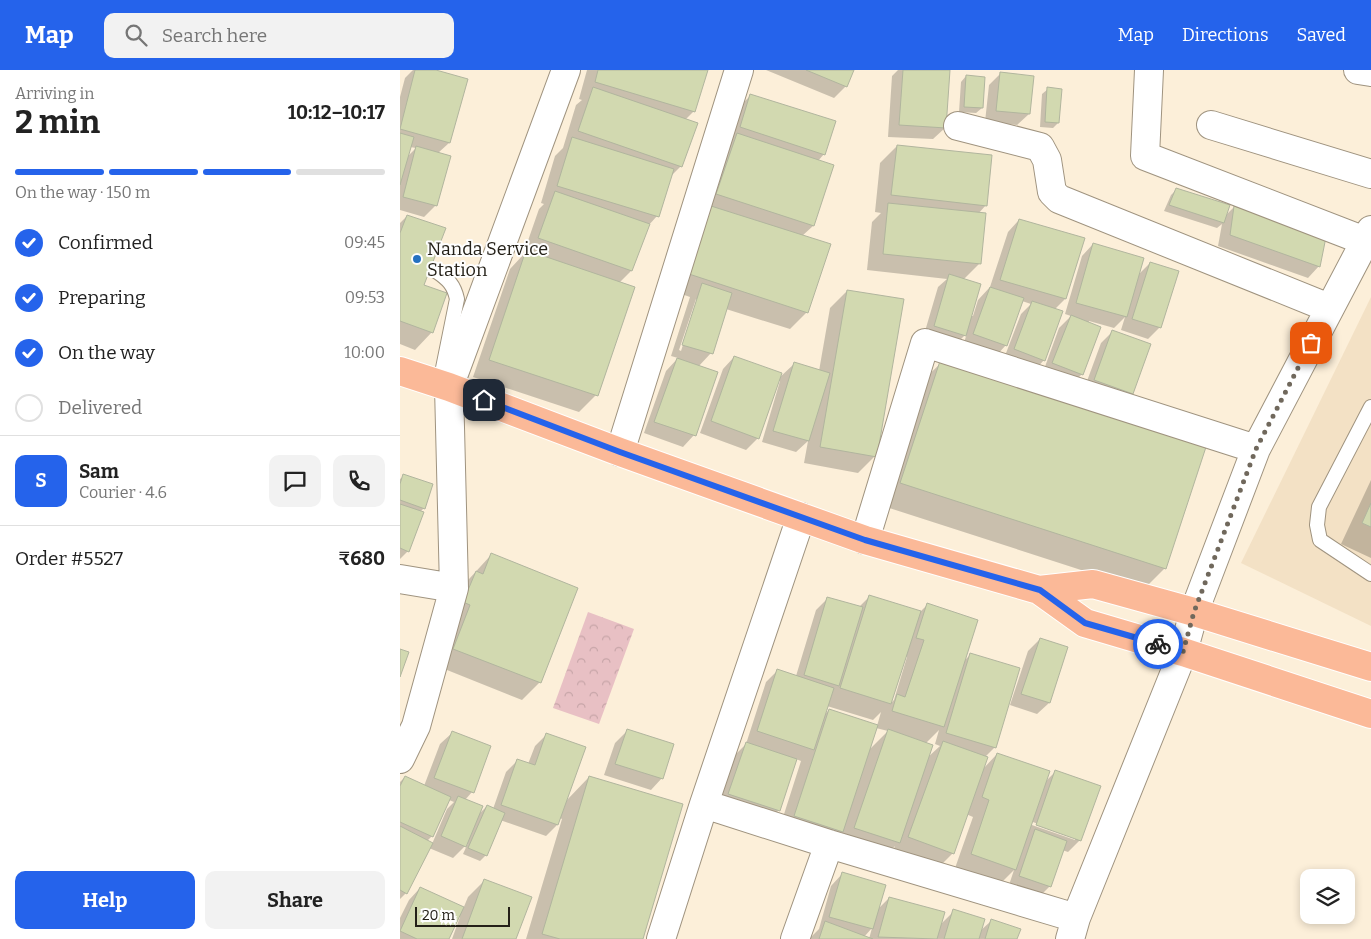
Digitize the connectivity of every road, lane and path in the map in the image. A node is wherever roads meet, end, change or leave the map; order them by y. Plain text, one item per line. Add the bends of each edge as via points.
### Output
1 (565, 70) edge
2 (739, 70) edge
3 (1149, 70) edge
4 (1358, 70) edge
5 (1371, 72) edge
6 (1211, 125) dead end
7 (958, 126) dead end
8 (1371, 174) edge
9 (1368, 236) edge
10 (436, 271) dead end
11 (1329, 308) junction
12 (400, 371) edge
13 (444, 385) junction
14 (1371, 406) edge
15 (1256, 449) junction
16 (620, 452) junction
17 (801, 517) junction
18 (865, 540) junction
19 (1371, 574) edge
20 (400, 579) edge
21 (454, 588) junction
22 (1040, 590) junction
23 (1194, 612) junction
24 (1183, 652) junction
25 (1371, 667) edge
26 (1371, 714) edge
27 (408, 724) edge
28 (400, 759) edge
29 (704, 804) junction
30 (829, 844) junction
31 (1073, 928) edge
32 (661, 939) edge
33 (796, 939) edge

1 - 13 street
2 - 16 street
3 - 9 street via 1145,156
4 - 5 street
6 - 8 street
7 - 11 street via 1040,147 1047,160 1052,192 1060,198
9 - 11 street
10 - 13 lane via 447,278 457,299
11 - 15 street
12 - 13 main road
13 - 16 main road
13 - 21 street
14 - 19 lane via 1319,507 1318,526 1320,540
15 - 18 street via 925,343
15 - 23 street
16 - 17 main road
17 - 18 main road
17 - 29 street
18 - 22 main road
20 - 21 street
21 - 27 street
22 - 23 main road via 1093,584
22 - 24 main road via 1085,623
23 - 24 street
23 - 25 main road
24 - 26 main road
24 - 31 street
27 - 28 street
29 - 30 street
29 - 32 street
30 - 31 street
30 - 33 street

